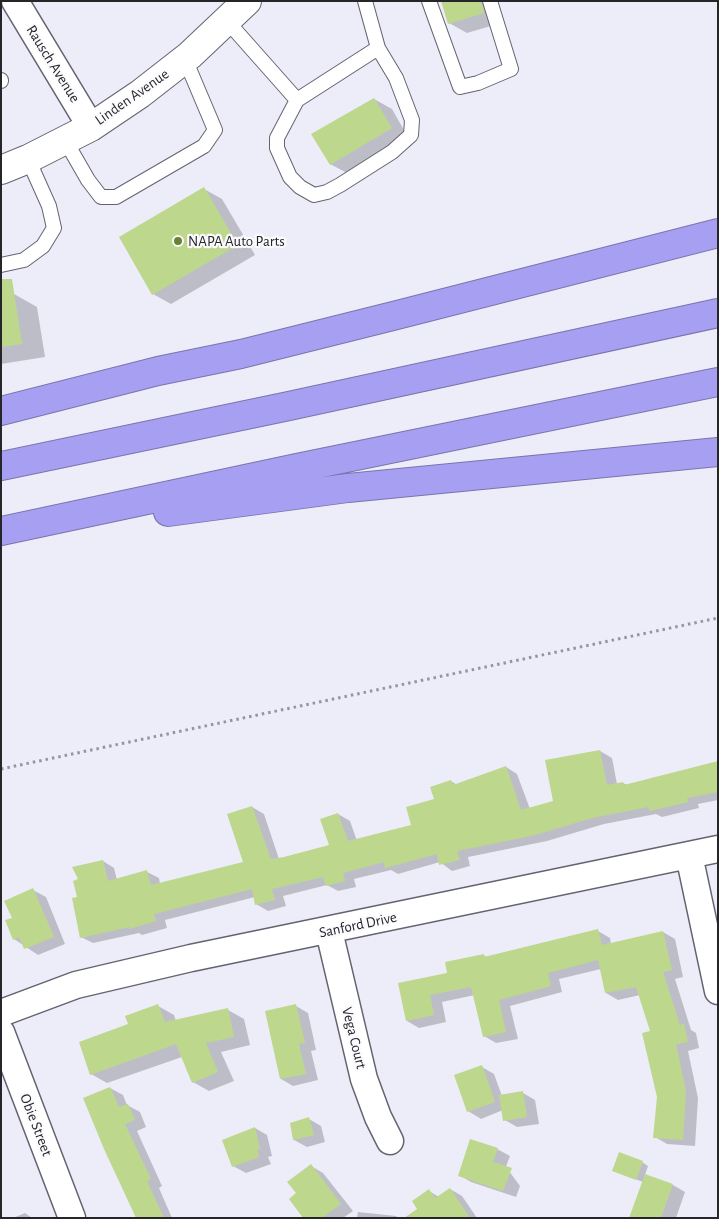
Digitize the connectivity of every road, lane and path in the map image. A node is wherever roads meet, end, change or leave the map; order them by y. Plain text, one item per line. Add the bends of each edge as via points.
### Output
1 (15, 1) edge
2 (247, 1) edge
3 (365, 1) edge
4 (429, 1) edge
5 (490, 1) edge
6 (227, 21) junction
7 (378, 48) junction
8 (185, 59) junction
9 (297, 100) junction
10 (91, 127) junction
11 (65, 140) junction
12 (28, 159) junction
13 (1, 170) edge
14 (718, 233) edge
15 (1, 265) edge
16 (718, 313) edge
17 (718, 382) edge
18 (1, 411) edge
19 (718, 452) edge
20 (1, 466) edge
21 (1, 531) edge
22 (1, 537) edge
23 (718, 618) edge
24 (1, 769) edge
25 (718, 849) edge
26 (689, 855) junction
27 (329, 931) junction
28 (718, 991) edge
29 (1, 1012) edge
30 (1, 1032) edge
31 (390, 1141) dead end
32 (72, 1218) edge

1 - 10 street, Rausch Avenue
2 - 6 main road, Linden Avenue
3 - 7 lane
4 - 5 lane via 460,87 511,69
6 - 8 main road, Linden Avenue
6 - 9 lane
7 - 9 lane
7 - 9 lane via 396,78 407,106 412,120 411,135 392,152 327,192 314,195 300,187 290,176 277,148 277,138
8 - 10 main road, Linden Avenue
8 - 11 lane via 215,130 204,146 116,196 101,198
10 - 11 main road, Linden Avenue
11 - 12 main road, Linden Avenue
12 - 13 main road, Linden Avenue
12 - 15 lane via 49,206 54,228 43,246 24,260
14 - 18 highway via 388,318
16 - 20 highway
17 - 21 highway
19 - 22 highway via 348,488
23 - 24 path
25 - 26 street, Sanford Drive
26 - 27 street, Sanford Drive
26 - 28 street
27 - 29 street, Sanford Drive via 76,985
27 - 31 street, Vega Court via 364,1079
30 - 32 street, Obie Street

